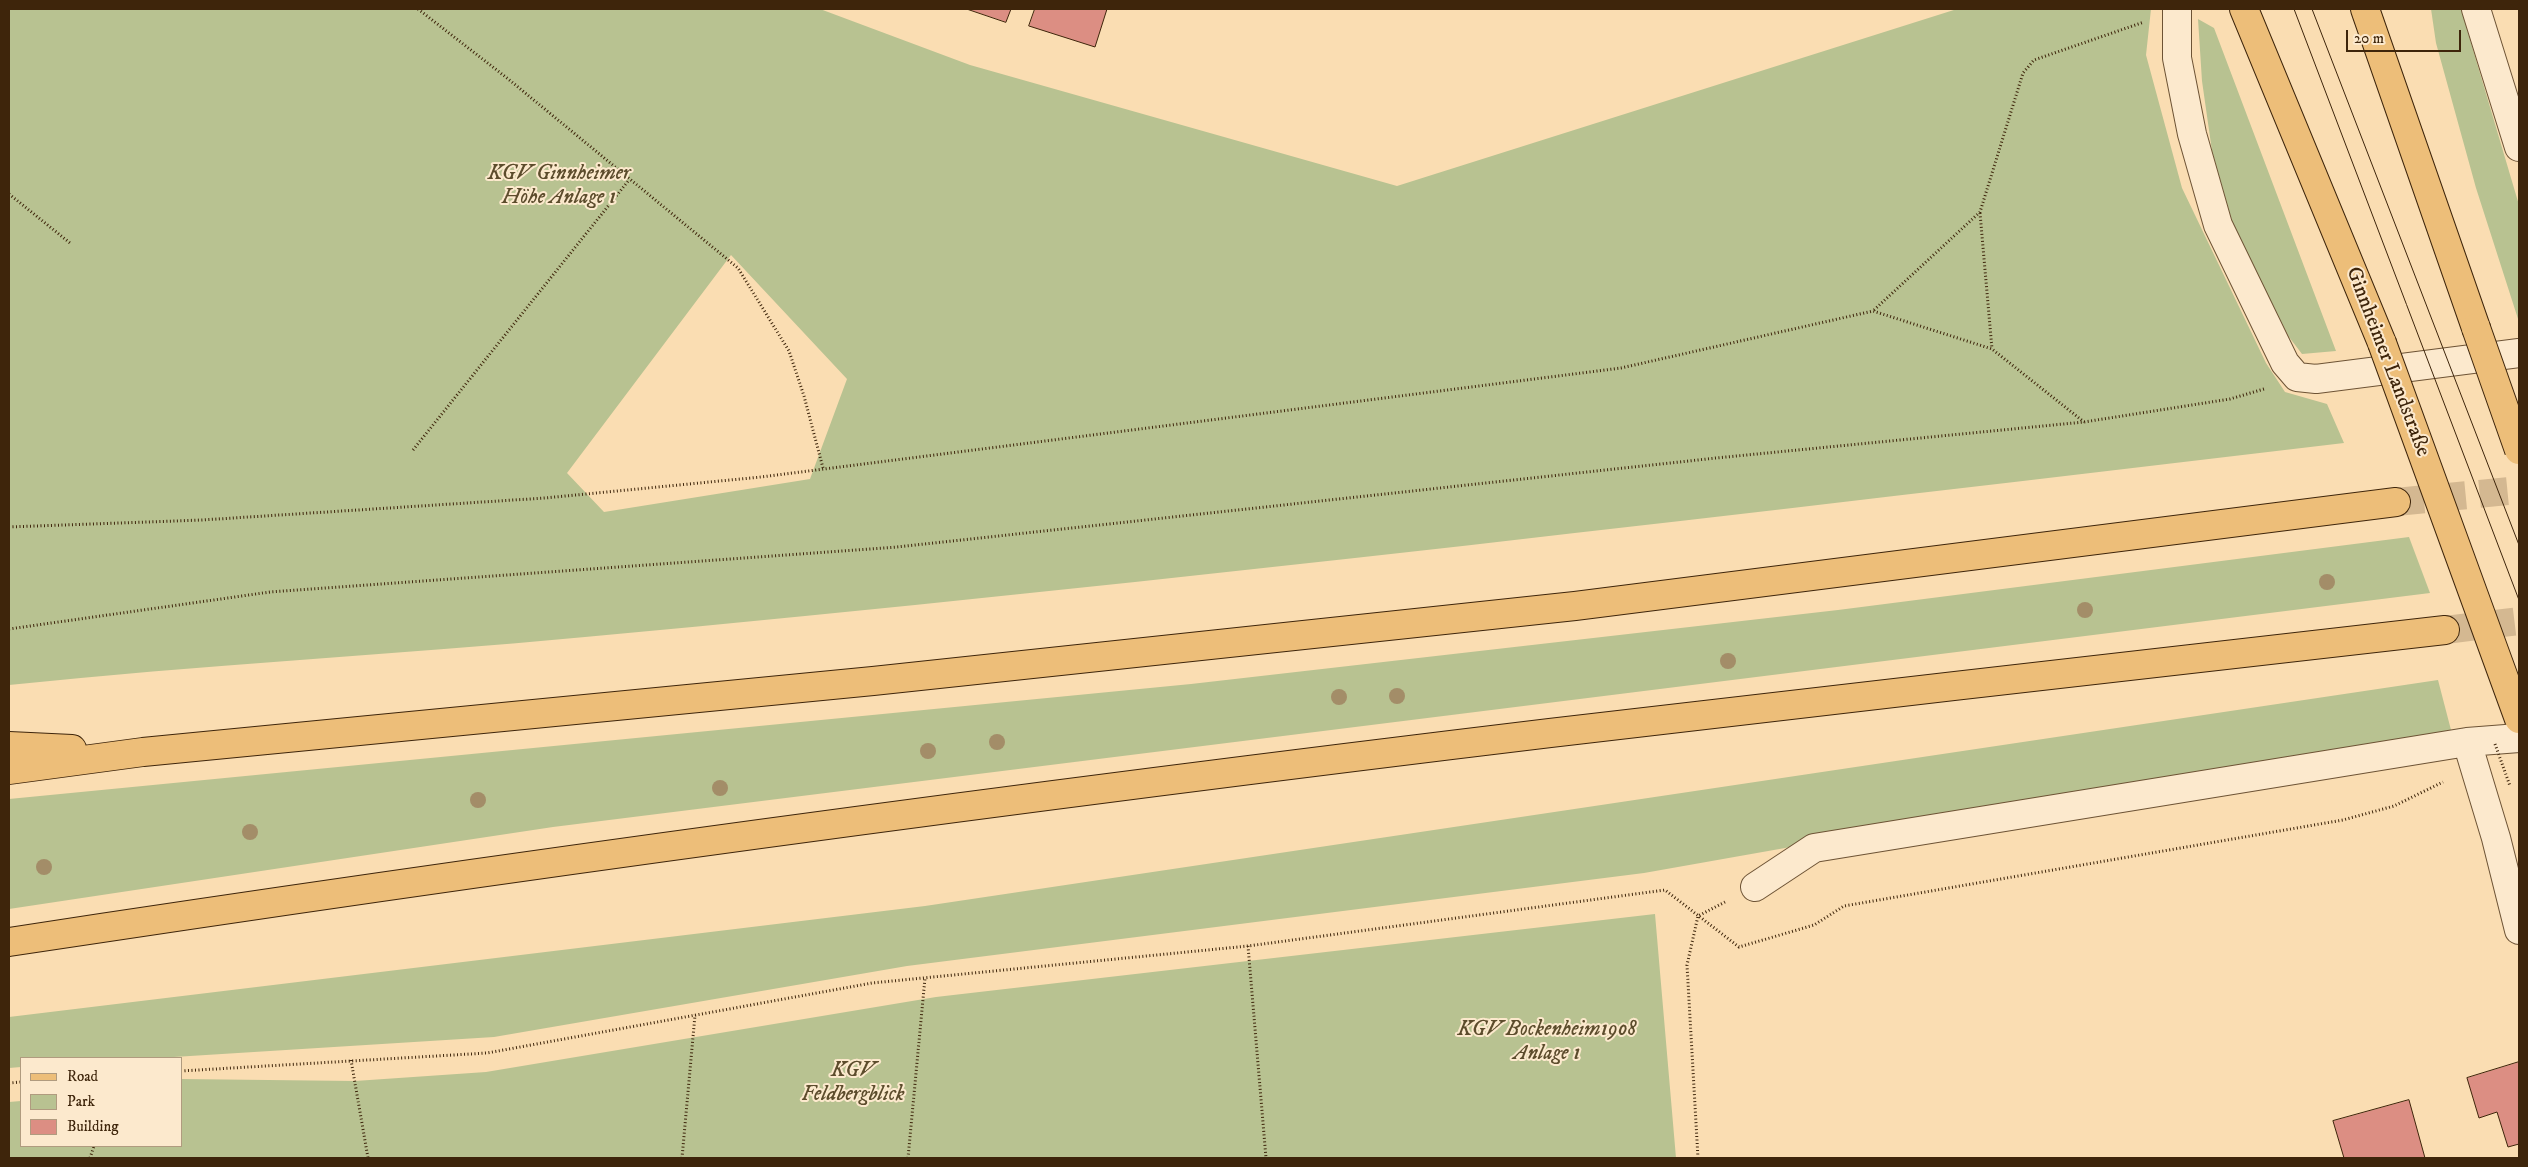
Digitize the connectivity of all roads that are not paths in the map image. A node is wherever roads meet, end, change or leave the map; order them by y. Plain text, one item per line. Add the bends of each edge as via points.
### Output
1 (2177, 9) edge
2 (2244, 9) edge
3 (2365, 9) edge
4 (2476, 9) edge
5 (2519, 147) edge
6 (2519, 353) edge
7 (2519, 450) edge
8 (2396, 502) tunnel mouth
9 (2445, 630) tunnel mouth
10 (2519, 719) edge
11 (2519, 738) edge
12 (2467, 742) junction
13 (9, 746) edge
14 (143, 752) junction
15 (9, 770) edge
16 (1755, 887) road end
17 (2519, 930) edge
18 (9, 942) edge

1 - 6 street via 2177,58 2192,134 2218,225 2285,362 2297,377 2316,379
2 - 10 main road, Ginnheimer Landstraße, bridge via 2382,343
3 - 7 main road, bridge
4 - 5 street
8 - 14 main road via 1566,607 873,681
9 - 18 main road via 1549,733 878,819 296,898
11 - 12 street
12 - 16 street via 1814,848
12 - 17 street
13 - 14 main road
14 - 15 main road

